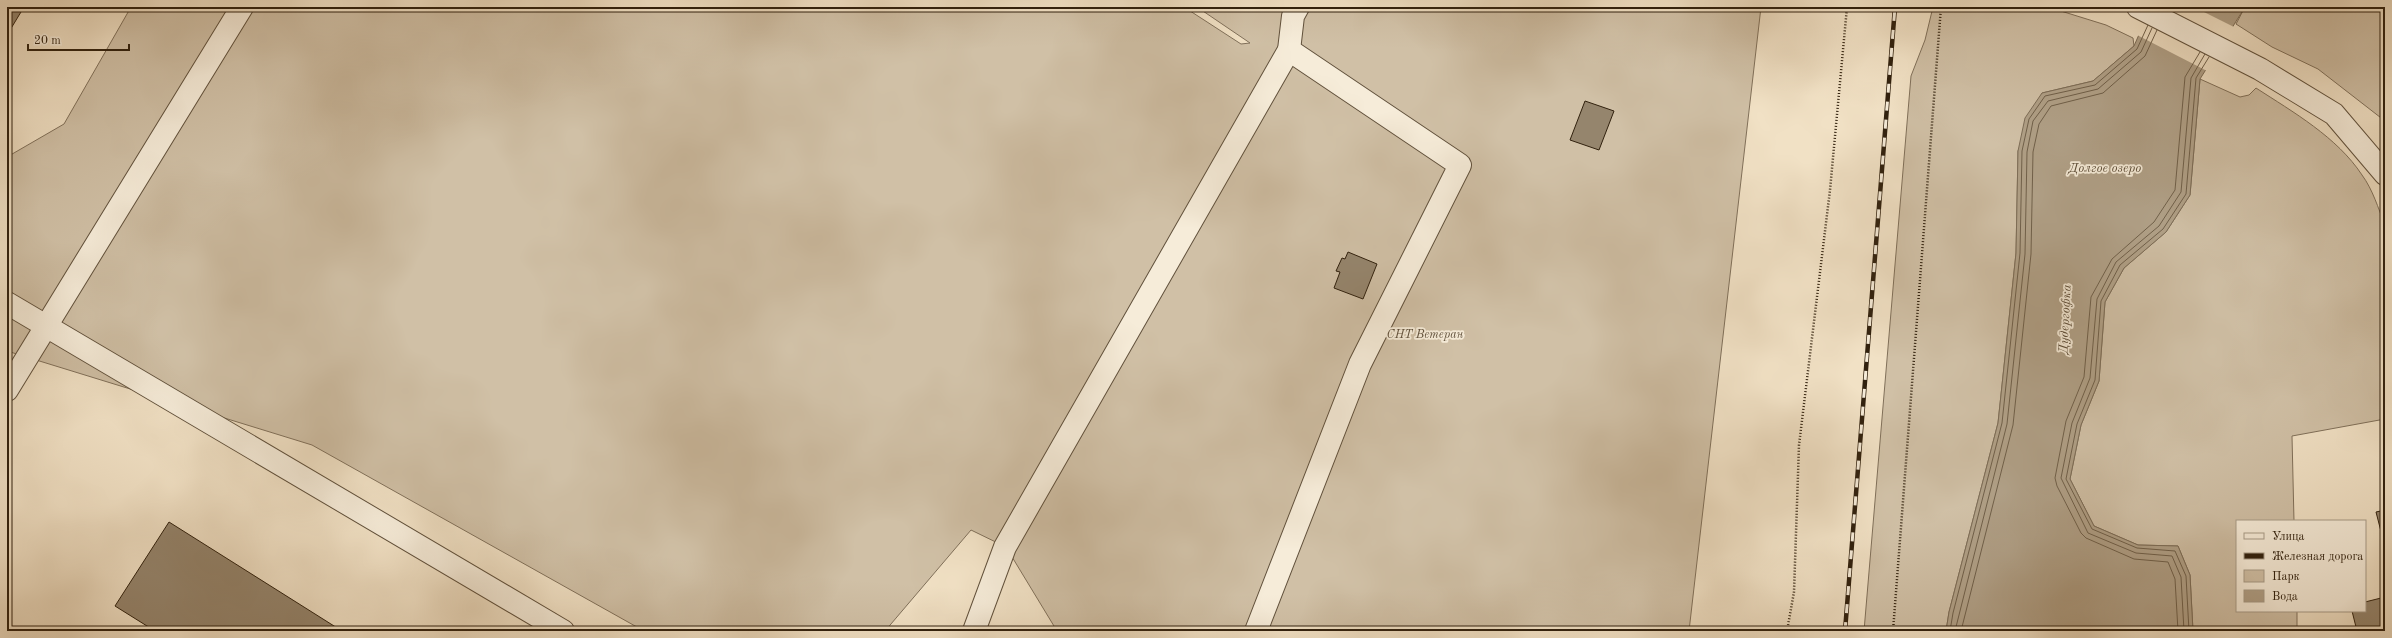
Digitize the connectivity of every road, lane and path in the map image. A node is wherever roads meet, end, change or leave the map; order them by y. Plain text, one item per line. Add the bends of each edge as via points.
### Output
1 (242, 7) edge
2 (1298, 7) edge
3 (1847, 7) edge
4 (1941, 7) edge
5 (2138, 7) edge
6 (1290, 50) junction
7 (2385, 174) edge
8 (7, 303) edge
9 (46, 326) junction
10 (7, 390) edge
11 (563, 631) edge
12 (974, 631) edge
13 (1256, 631) edge
14 (1787, 631) edge
15 (1892, 631) edge

1 - 9 street
2 - 6 street via 1293,16
3 - 14 path via 1830,190 1799,445 1794,592
4 - 15 path
5 - 7 street via 2260,69 2334,114
6 - 12 street via 1006,547
6 - 13 street via 1460,165 1360,364
8 - 9 street
9 - 10 street
9 - 11 street

